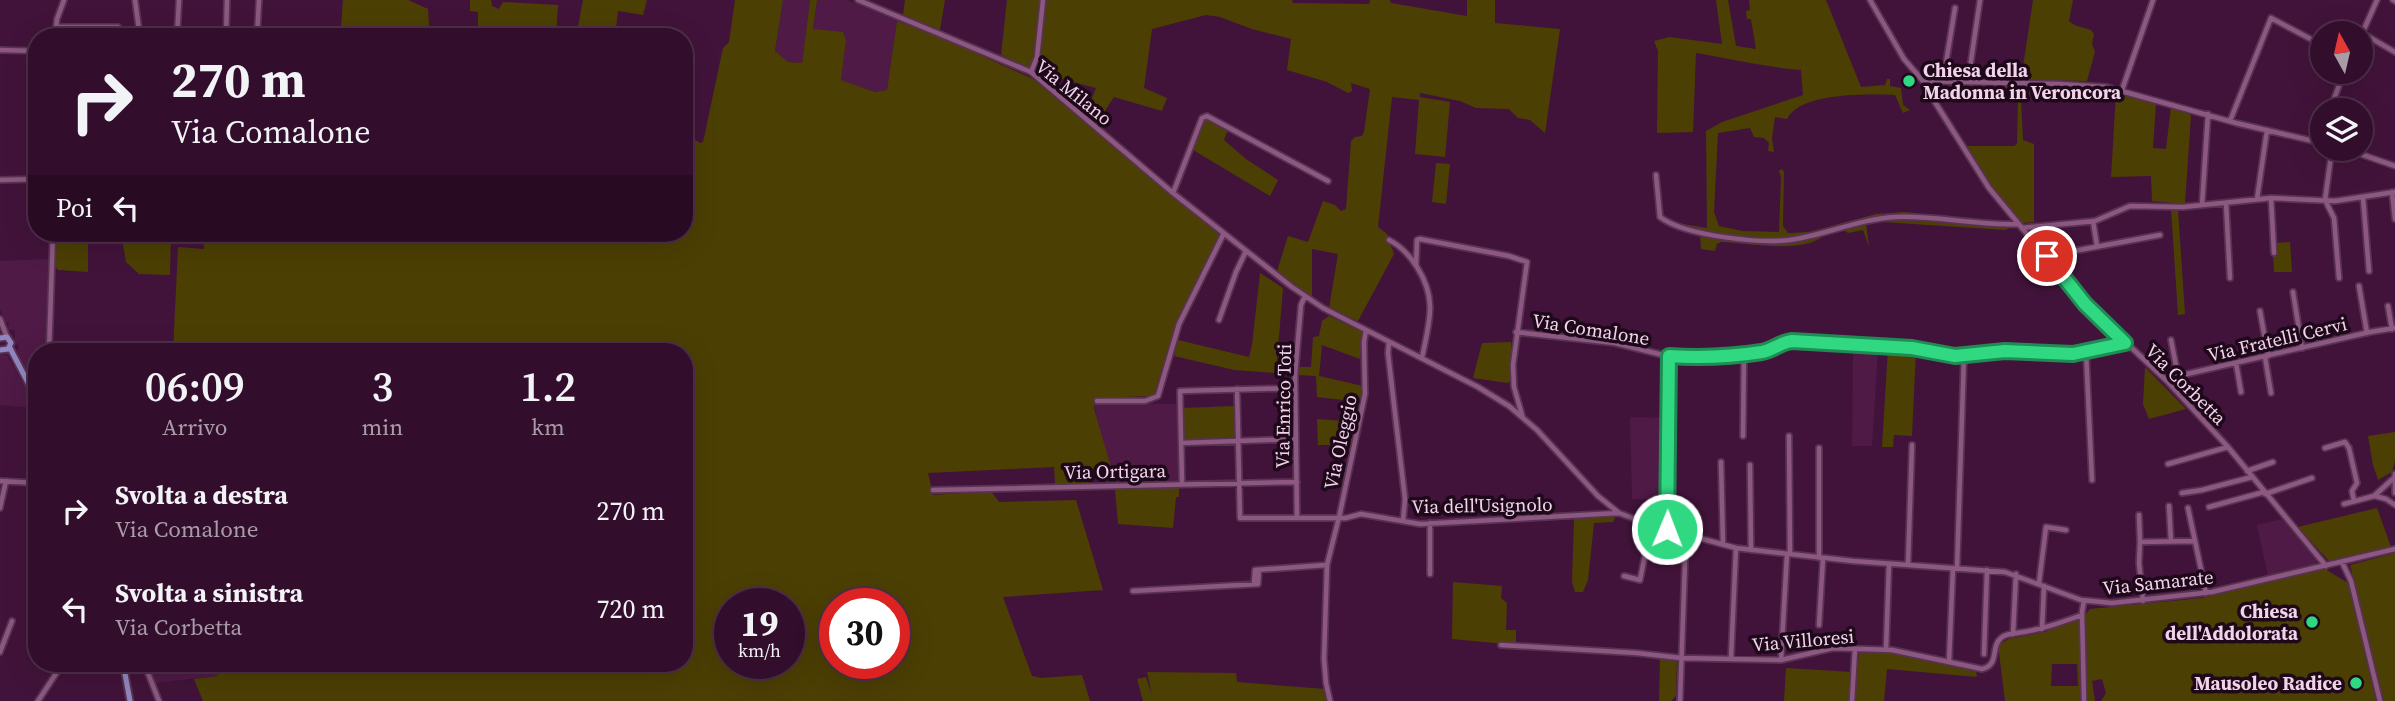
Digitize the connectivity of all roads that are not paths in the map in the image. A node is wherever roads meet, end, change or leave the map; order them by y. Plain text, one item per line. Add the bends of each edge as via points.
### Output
1 (64, 0) edge
2 (135, 0) edge
3 (179, 0) edge
4 (227, 0) edge
5 (259, 0) edge
6 (858, 0) edge
7 (1043, 0) edge
8 (1870, 0) edge
9 (1980, 0) edge
10 (2153, 0) edge
11 (2377, 0) edge
12 (1955, 8) dead end
13 (2367, 21) edge
14 (56, 27) joint
15 (121, 28) edge
16 (139, 28) edge
17 (177, 28) edge
18 (226, 28) edge
19 (257, 28) edge
20 (2310, 39) edge
21 (2373, 40) edge
22 (0, 50) edge
23 (28, 51) edge
24 (2395, 52) edge
25 (1031, 72) junction
26 (1943, 81) junction
27 (1968, 81) junction
28 (1924, 83) junction
29 (2122, 90) junction
30 (2208, 114) junction
31 (2230, 121) junction
32 (2267, 130) junction
33 (2310, 139) edge
34 (2373, 158) edge
35 (2330, 161) edge
36 (2395, 166) edge
37 (1656, 175) dead end
38 (28, 178) edge
39 (0, 180) edge
40 (1328, 181) dead end
41 (2394, 192) edge
42 (1173, 193) junction
43 (2363, 197) junction
44 (2271, 198) junction
45 (2257, 200) junction
46 (2325, 201) junction
47 (2226, 203) junction
48 (2202, 205) junction
49 (2395, 219) edge
50 (2093, 221) junction
51 (2020, 226) junction
52 (1224, 233) junction
53 (2160, 235) dead end
54 (1389, 240) dead end
55 (52, 242) edge
56 (2097, 246) junction
57 (1246, 251) junction
58 (2274, 253) dead end
59 (2047, 256) junction
60 (1416, 265) junction
61 (2369, 271) dead end
62 (2230, 278) dead end
63 (2339, 278) dead end
64 (2359, 286) dead end
65 (2293, 292) dead end
66 (1305, 296) junction
67 (1313, 302) joint
68 (2388, 306) dead end
69 (2260, 311) dead end
70 (0, 320) edge
71 (1219, 320) dead end
72 (2394, 328) edge
73 (1366, 330) junction
74 (1516, 332) junction
75 (2367, 333) junction
76 (2, 337) edge
77 (2171, 340) dead end
78 (1389, 342) junction
79 (49, 343) edge
80 (2125, 343) junction
81 (2302, 348) junction
82 (5, 349) edge
83 (2086, 352) junction
84 (1744, 354) junction
85 (1964, 355) junction
86 (1669, 356) junction
87 (2266, 356) junction
88 (1422, 358) junction
89 (2236, 363) junction
90 (2178, 376) junction
91 (28, 382) edge
92 (2167, 382) junction
93 (1295, 388) junction
94 (1237, 389) junction
95 (2241, 391) dead end
96 (2271, 393) dead end
97 (1097, 401) dead end
98 (1523, 417) junction
99 (1742, 436) dead end
100 (1789, 436) dead end
101 (1295, 439) junction
102 (1238, 441) junction
103 (1181, 443) junction
104 (1912, 445) dead end
105 (2228, 447) junction
106 (1819, 448) dead end
107 (2325, 448) dead end
108 (1721, 462) dead end
109 (2273, 462) dead end
110 (2168, 464) dead end
111 (1750, 465) dead end
112 (2247, 471) junction
113 (2395, 475) edge
114 (2252, 477) junction
115 (2312, 478) dead end
116 (2092, 480) dead end
117 (3, 481) edge
118 (28, 482) edge
119 (1239, 482) junction
120 (1297, 482) junction
121 (1182, 484) junction
122 (933, 490) dead end
123 (2182, 493) dead end
124 (2265, 493) junction
125 (2395, 493) edge
126 (2374, 496) junction
127 (2354, 501) junction
128 (2344, 504) dead end
129 (2395, 505) edge
130 (2169, 506) dead end
131 (2209, 507) dead end
132 (0, 508) edge
133 (2188, 508) dead end
134 (1619, 513) junction
135 (2139, 515) dead end
136 (1338, 517) junction
137 (1297, 518) junction
138 (1403, 521) junction
139 (1430, 523) junction
140 (1651, 524) junction
141 (1667, 529) junction
142 (2066, 530) dead end
143 (1686, 534) junction
144 (2171, 541) junction
145 (2195, 541) junction
146 (2140, 542) junction
147 (1723, 544) junction
148 (1736, 548) junction
149 (1751, 550) junction
150 (2395, 550) edge
151 (1788, 554) junction
152 (1821, 558) junction
153 (2342, 562) junction
154 (1889, 564) junction
155 (1326, 565) junction
156 (1908, 565) junction
157 (2326, 566) junction
158 (1955, 568) junction
159 (1987, 570) junction
160 (1430, 574) dead end
161 (2016, 575) junction
162 (1624, 576) dead end
163 (2042, 584) junction
164 (1133, 591) dead end
165 (2206, 593) junction
166 (2084, 601) junction
167 (2143, 601) junction
168 (2082, 615) junction
169 (12, 621) dead end
170 (1819, 625) dead end
171 (2042, 629) junction
172 (2013, 634) junction
173 (1501, 645) dead end
174 (1855, 649) junction
175 (1886, 649) junction
176 (0, 652) edge
177 (1984, 654) dead end
178 (1681, 658) junction
179 (1731, 659) junction
180 (1781, 660) junction
181 (1949, 662) junction
182 (57, 672) edge
183 (125, 672) edge
184 (148, 672) edge
185 (38, 701) edge
186 (130, 701) edge
187 (159, 701) edge
188 (1330, 701) edge
189 (1680, 701) edge
190 (1852, 701) edge
191 (2084, 701) edge
192 (2379, 701) edge

1 - 14 street
2 - 16 street
3 - 17 street
4 - 18 street
5 - 19 street
6 - 25 street, Via Milano
7 - 25 street
8 - 28 street, Via Corbetta via 1903,59
9 - 27 street
10 - 29 street
11 - 13 street
12 - 26 street
14 - 15 street
20 - 31 street via 2271,18
21 - 24 street
22 - 23 street
25 - 42 street, Via Milano
26 - 27 street
26 - 28 street
27 - 29 street
28 - 51 street, Via Corbetta via 1986,184
29 - 30 street
30 - 31 street
30 - 48 street
31 - 32 street
32 - 33 street
32 - 45 street
34 - 36 street
35 - 46 street
37 - 51 street via 1660,217 1705,234 1794,240 1897,217
38 - 39 street
40 - 42 street via 1208,116 1202,118
41 - 43 street
41 - 49 street
42 - 52 street, Via Milano
43 - 46 street
43 - 61 street
44 - 45 street
44 - 46 street
44 - 58 street
45 - 47 street
46 - 63 street via 2334,218
47 - 48 street
47 - 62 street
48 - 50 street via 2129,206
50 - 51 street
50 - 56 street
51 - 59 street, Via Corbetta
52 - 57 street, Via Milano
52 - 97 street via 1179,324 1158,396 1145,401
53 - 56 street
54 - 60 street
55 - 79 street
56 - 59 street
57 - 66 street, Via Milano
57 - 71 street
59 - 80 street, Via Corbetta via 2085,304
60 - 74 street, Via Samarate via 1420,239 1525,260
60 - 88 street via 1431,299
64 - 75 street
65 - 81 street
66 - 67 street, Via Milano
66 - 93 street, Via Enrico Toti
67 - 73 street, Via Samarate
68 - 72 street
69 - 87 street
70 - 76 street via 5,329
72 - 75 street, Via Fratelli Cervi
73 - 78 street, Via Samarate
73 - 136 street, Via Oleggio via 1365,394
74 - 86 street, Via Comalone via 1615,343
74 - 98 street, Via Samarate via 1513,376
75 - 81 street, Via Fratelli Cervi
76 - 82 main road via 11,343
77 - 90 street
78 - 88 street, Via Samarate
78 - 138 street via 1405,499
80 - 83 street, Via Comalone
80 - 92 street, Via Corbetta
81 - 87 street, Via Fratelli Cervi
82 - 91 main road
83 - 85 street, Via Comalone
83 - 116 street
84 - 85 street, Via Comalone via 1792,341
84 - 86 street, Via Comalone via 1711,359
84 - 99 street
85 - 158 street
86 - 141 street
87 - 89 street, Via Fratelli Cervi
87 - 96 street
88 - 98 street, Via Samarate
89 - 90 street, Via Fratelli Cervi
89 - 95 street
90 - 92 street, Via Fratelli Cervi
92 - 105 street, Via Corbetta
93 - 94 street
93 - 101 street, Via Enrico Toti
94 - 102 street
94 - 103 street via 1180,391
98 - 134 street, Via Samarate
100 - 151 street
101 - 102 street
101 - 120 street, Via Enrico Toti
102 - 103 street
102 - 119 street
103 - 121 street
104 - 156 street
105 - 110 street
105 - 112 street, Via Corbetta
106 - 152 street
107 - 127 street via 2343,442 2349,448 2357,483 2352,491
108 - 147 street
109 - 112 street
111 - 149 street
112 - 114 street, Via Corbetta
113 - 125 street
113 - 126 street
114 - 123 street
114 - 124 street, Via Corbetta
115 - 124 street
117 - 118 street
117 - 132 street
119 - 120 street, Via Ortigara
119 - 121 street, Via Ortigara
119 - 137 street, Via dell'Usignolo via 1240,518
120 - 137 street, Via Enrico Toti
121 - 122 street, Via Ortigara
124 - 131 street
124 - 157 street, Via Corbetta
126 - 127 street
126 - 129 street
127 - 128 street
130 - 144 street
133 - 145 street
134 - 139 street, Via dell'Usignolo
134 - 140 street, Via Samarate
135 - 146 street
136 - 137 street, Via dell'Usignolo
136 - 138 street, Via dell'Usignolo via 1361,514
136 - 155 street
138 - 139 street, Via dell'Usignolo
139 - 160 street
140 - 141 street, Via Samarate
140 - 162 street via 1640,580
141 - 143 street, Via Samarate
142 - 163 street via 2046,527
143 - 147 street, Via Samarate
143 - 178 street
144 - 145 street
144 - 146 street
145 - 165 street
146 - 167 street
147 - 148 street, Via Samarate
148 - 149 street, Via Samarate
148 - 179 street
149 - 151 street, Via Samarate
150 - 153 street, Via Samarate
151 - 152 street, Via Samarate
151 - 180 street
152 - 154 street, Via Samarate
152 - 170 street
153 - 157 street, Via Samarate
153 - 192 street via 2351,580
154 - 156 street, Via Samarate
154 - 175 street
155 - 164 street via 1259,570 1259,584
155 - 188 street via 1324,659
156 - 158 street, Via Samarate
157 - 165 street, Via Samarate
158 - 159 street, Via Samarate
158 - 181 street
159 - 161 street, Via Samarate
159 - 177 street
161 - 163 street, Via Samarate
161 - 172 street
163 - 166 street, Via Samarate
163 - 171 street
165 - 167 street, Via Samarate
166 - 167 street, Via Samarate
166 - 168 street
168 - 171 street
168 - 191 street
169 - 176 street
171 - 172 street
172 - 181 street, Via Villoresi via 1998,641 1987,668
173 - 178 street, Via Villoresi
174 - 175 street, Via Villoresi
174 - 180 street, Via Villoresi via 1828,649
174 - 190 street
175 - 181 street, Via Villoresi
178 - 179 street, Via Villoresi
178 - 189 street
179 - 180 street, Via Villoresi
182 - 185 street
183 - 186 main road
184 - 187 street

